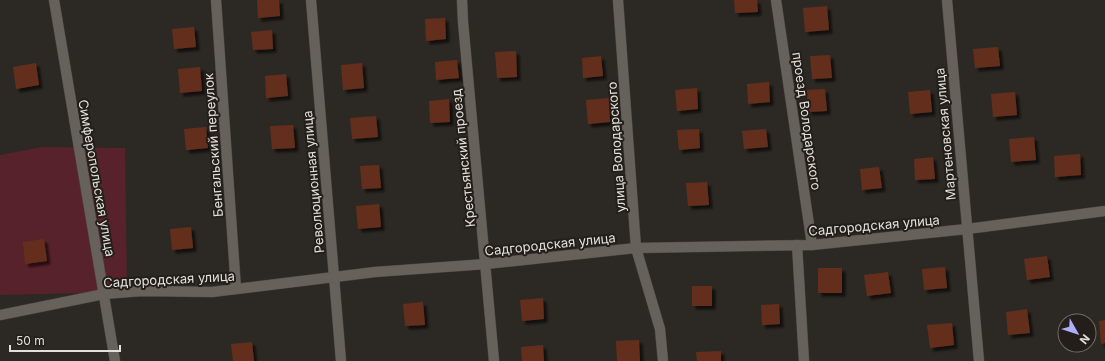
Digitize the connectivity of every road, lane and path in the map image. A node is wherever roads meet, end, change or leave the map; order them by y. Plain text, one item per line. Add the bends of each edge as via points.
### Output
1 (54, 0) edge
2 (216, 0) edge
3 (312, 0) edge
4 (462, 0) edge
5 (618, 0) edge
6 (776, 0) edge
7 (947, 0) edge
8 (1105, 211) edge
9 (967, 230) junction
10 (797, 245) junction
11 (812, 245) junction
12 (636, 248) junction
13 (486, 264) junction
14 (334, 278) junction
15 (236, 289) junction
16 (104, 294) junction
17 (0, 315) edge
18 (115, 361) edge
19 (341, 361) edge
20 (494, 361) edge
21 (663, 361) edge
22 (804, 361) edge
23 (979, 361) edge

1 - 16 street, Симферопольская улица
2 - 15 street, Бенгальский переулок
3 - 14 street, Революционная улица
4 - 13 street, Крестьянский проезд
5 - 12 street, улица Володарского
6 - 11 street, проезд Володарского
7 - 9 street, Мартеновская улица
8 - 9 street, Садгородская улица
9 - 11 street, Садгородская улица
9 - 23 street, Мартеновская улица
10 - 11 street, Садгородская улица
10 - 12 street, Садгородская улица
10 - 22 street
12 - 13 street, Садгородская улица
12 - 21 street, улица Володарского via 660,329
13 - 14 street, Садгородская улица via 375,272
13 - 20 street, Крестьянский проезд
14 - 15 street, Садгородская улица
14 - 19 street, Революционная улица
15 - 16 street, Садгородская улица via 212,292 142,290
16 - 17 street, Садгородская улица
16 - 18 street, Симферопольская улица

